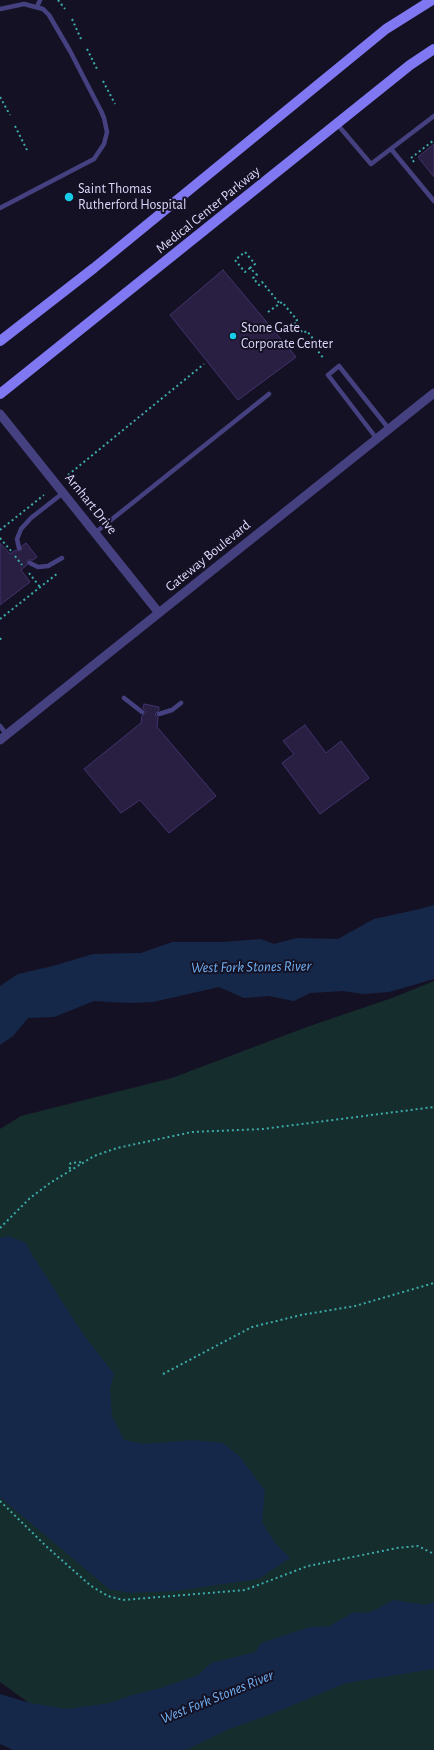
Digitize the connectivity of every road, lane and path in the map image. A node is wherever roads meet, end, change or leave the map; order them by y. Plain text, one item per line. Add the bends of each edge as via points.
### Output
1 (40, 0) edge
2 (58, 0) edge
3 (432, 0) edge
4 (37, 6) junction
5 (0, 9) edge
6 (65, 9) dead end
7 (72, 19) dead end
8 (81, 39) dead end
9 (87, 49) dead end
10 (434, 49) edge
11 (97, 69) dead end
12 (104, 81) dead end
13 (0, 97) edge
14 (1, 100) edge
15 (115, 104) dead end
16 (10, 115) dead end
17 (434, 116) edge
18 (337, 124) junction
19 (15, 126) dead end
20 (434, 140) edge
21 (391, 149) junction
22 (27, 150) dead end
23 (416, 164) dead end
24 (434, 201) edge
25 (0, 208) edge
26 (250, 268) junction
27 (280, 304) junction
28 (268, 312) dead end
29 (0, 341) edge
30 (324, 359) dead end
31 (204, 364) dead end
32 (434, 393) edge
33 (0, 394) edge
34 (269, 394) dead end
35 (0, 414) edge
36 (389, 430) junction
37 (377, 439) junction
38 (68, 475) dead end
39 (64, 492) junction
40 (44, 495) dead end
41 (0, 530) edge
42 (96, 532) junction
43 (0, 538) edge
44 (19, 548) dead end
45 (62, 558) dead end
46 (30, 563) dead end
47 (58, 572) dead end
48 (40, 587) junction
49 (159, 613) junction
50 (0, 619) edge
51 (0, 638) edge
52 (2, 641) dead end
53 (124, 698) dead end
54 (181, 703) dead end
55 (142, 712) dead end
56 (158, 714) dead end
57 (0, 726) edge
58 (4, 738) edge
59 (434, 1107) edge
60 (84, 1162) junction
61 (70, 1169) junction
62 (0, 1228) edge
63 (434, 1283) edge
64 (163, 1374) dead end
65 (0, 1501) edge
66 (434, 1554) edge

1 - 4 lane
2 - 6 path
3 - 29 main road, Medical Center Parkway via 386,29 94,268
4 - 5 lane via 24,4
4 - 25 lane via 54,22 70,52 104,118 106,138 94,159
7 - 8 path
9 - 11 path
10 - 18 main road, Medical Center Parkway via 410,65
12 - 15 path
13 - 14 path
14 - 16 path
17 - 21 lane
18 - 21 lane via 371,164
18 - 33 main road, Medical Center Parkway
19 - 22 path
20 - 23 path via 411,158
21 - 24 lane
26 - 26 path via 255,264 245,252 235,260 245,272
26 - 27 path via 257,275 253,278 259,285 262,282
27 - 28 path
27 - 30 path via 282,302 297,320 294,322 303,333 306,331 314,340 311,342
31 - 38 path
32 - 36 street, Gateway Boulevard
34 - 42 lane
35 - 39 street, Arnhart Drive
36 - 37 street, Gateway Boulevard
36 - 37 lane via 339,366 328,375
37 - 49 street, Gateway Boulevard
39 - 42 street, Arnhart Drive
39 - 44 lane via 21,529 17,539
40 - 41 path
42 - 49 street, Arnhart Drive
43 - 48 path
45 - 46 lane via 48,566 38,567
47 - 48 path
48 - 50 path
49 - 58 street, Gateway Boulevard
51 - 52 path
53 - 55 lane
54 - 56 lane via 172,710
57 - 58 lane
59 - 60 path via 263,1129 192,1132 117,1148
60 - 61 path
60 - 61 path via 72,1163 69,1165
61 - 62 path via 30,1198
63 - 64 path via 355,1306 252,1327
65 - 66 path via 91,1586 108,1596 123,1600 246,1590 308,1566 397,1548 418,1546

